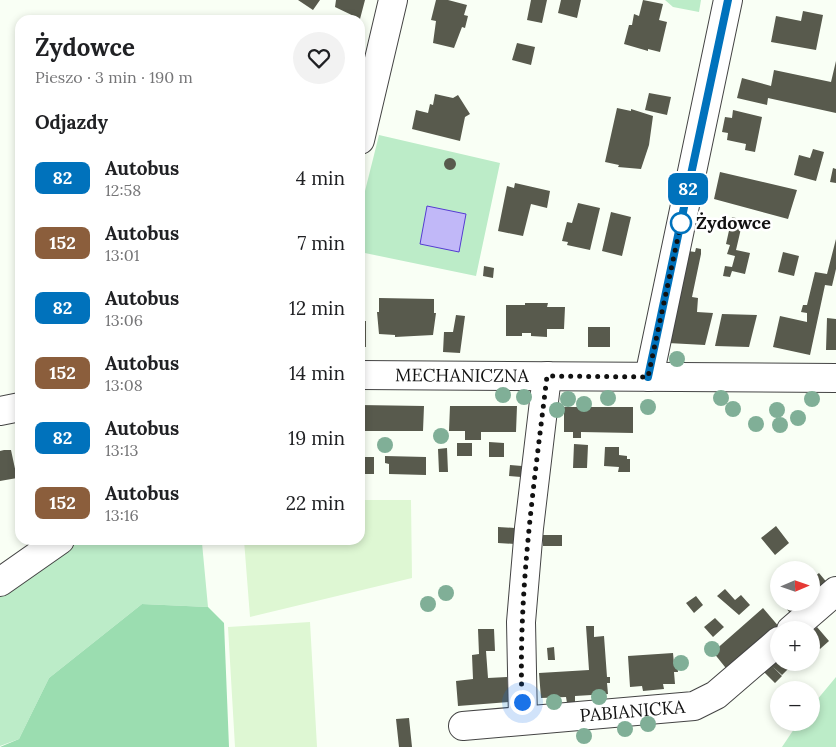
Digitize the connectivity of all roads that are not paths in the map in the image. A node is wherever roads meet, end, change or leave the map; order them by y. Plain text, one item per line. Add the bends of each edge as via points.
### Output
1 (393, 0) edge
2 (728, 0) edge
3 (365, 119) edge
4 (365, 375) edge
5 (547, 376) junction
6 (648, 377) junction
7 (836, 378) edge
8 (15, 408) edge
9 (0, 412) edge
10 (53, 545) edge
11 (0, 582) edge
12 (836, 591) edge
13 (801, 621) edge
14 (770, 649) edge
15 (523, 720) junction
16 (463, 726) dead end

1 - 3 street
2 - 6 street
4 - 5 street, MECHANICZNA
5 - 6 street, MECHANICZNA
5 - 15 street via 521,622
6 - 7 street, MECHANICZNA
8 - 9 street
10 - 11 street
12 - 13 street
14 - 15 street, PABIANICKA via 716,694 694,706
15 - 16 street, PABIANICKA

